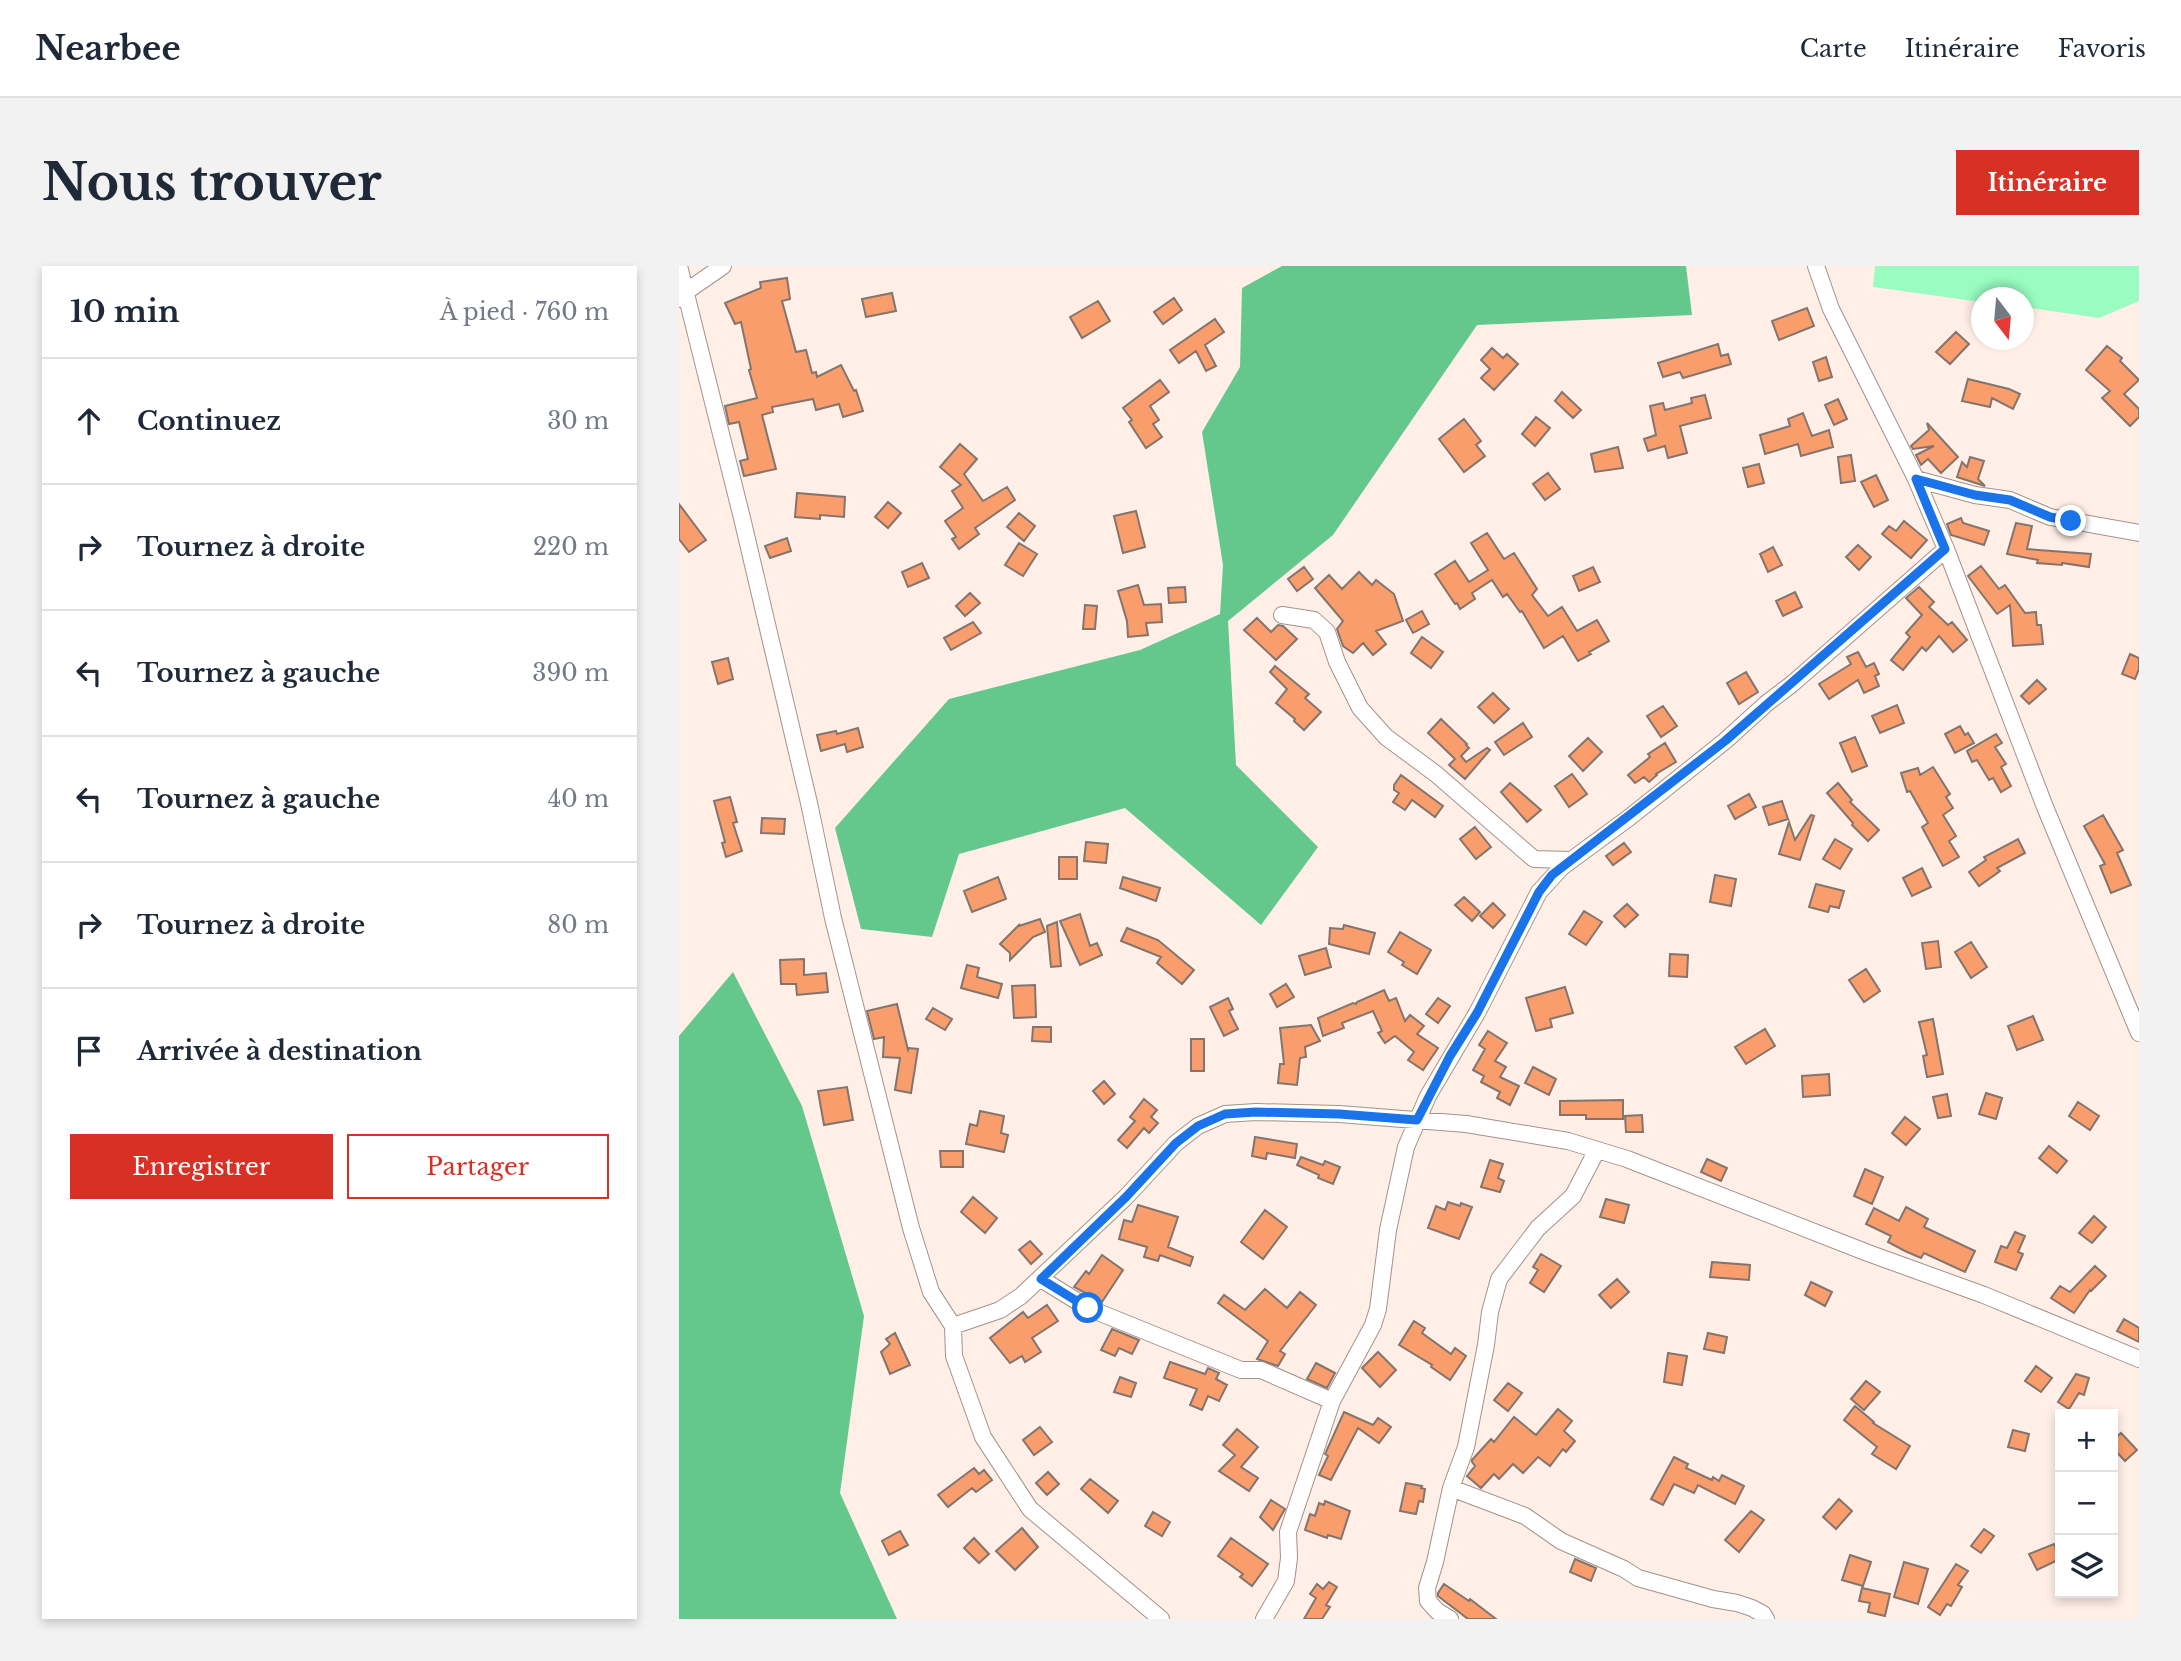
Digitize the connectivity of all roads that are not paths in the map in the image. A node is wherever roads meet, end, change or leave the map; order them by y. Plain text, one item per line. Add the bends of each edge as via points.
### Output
1 (679, 266) edge
2 (723, 266) edge
3 (1816, 266) edge
4 (683, 296) edge
5 (1916, 479) junction
6 (2139, 533) edge
7 (1945, 549) junction
8 (1282, 615) dead end
9 (1534, 859) junction
10 (1571, 860) junction
11 (1539, 892) junction
12 (2139, 1033) edge
13 (1417, 1120) junction
14 (1597, 1150) junction
15 (1041, 1279) junction
16 (953, 1325) junction
17 (2139, 1359) edge
18 (1332, 1401) junction
19 (1451, 1488) junction
20 (1161, 1619) edge
21 (1263, 1619) edge
22 (1450, 1619) edge
23 (1766, 1619) edge

1 - 4 street
2 - 4 street
3 - 5 street via 1831,309
4 - 16 street via 752,559 833,918 908,1215 931,1292
5 - 6 street via 2010,500 2050,517
5 - 7 street
7 - 10 street via 1725,741
7 - 12 street
8 - 9 street via 1314,620 1327,632 1360,708 1386,737
9 - 10 street
9 - 11 street
10 - 11 street
11 - 13 street
13 - 14 street via 1568,1141
13 - 15 street via 1339,1114 1225,1114 1176,1143
13 - 18 street via 1399,1174 1376,1317
14 - 17 street via 1984,1295
14 - 19 street via 1573,1196 1538,1228 1499,1279 1466,1447
15 - 16 street via 1000,1310
15 - 18 street via 1131,1327 1241,1370 1261,1370
16 - 20 street via 954,1356 983,1437 1030,1508
18 - 21 street via 1288,1532 1286,1581
19 - 22 street via 1427,1588 1428,1601
19 - 23 street via 1525,1516 1561,1541 1638,1578 1737,1603

